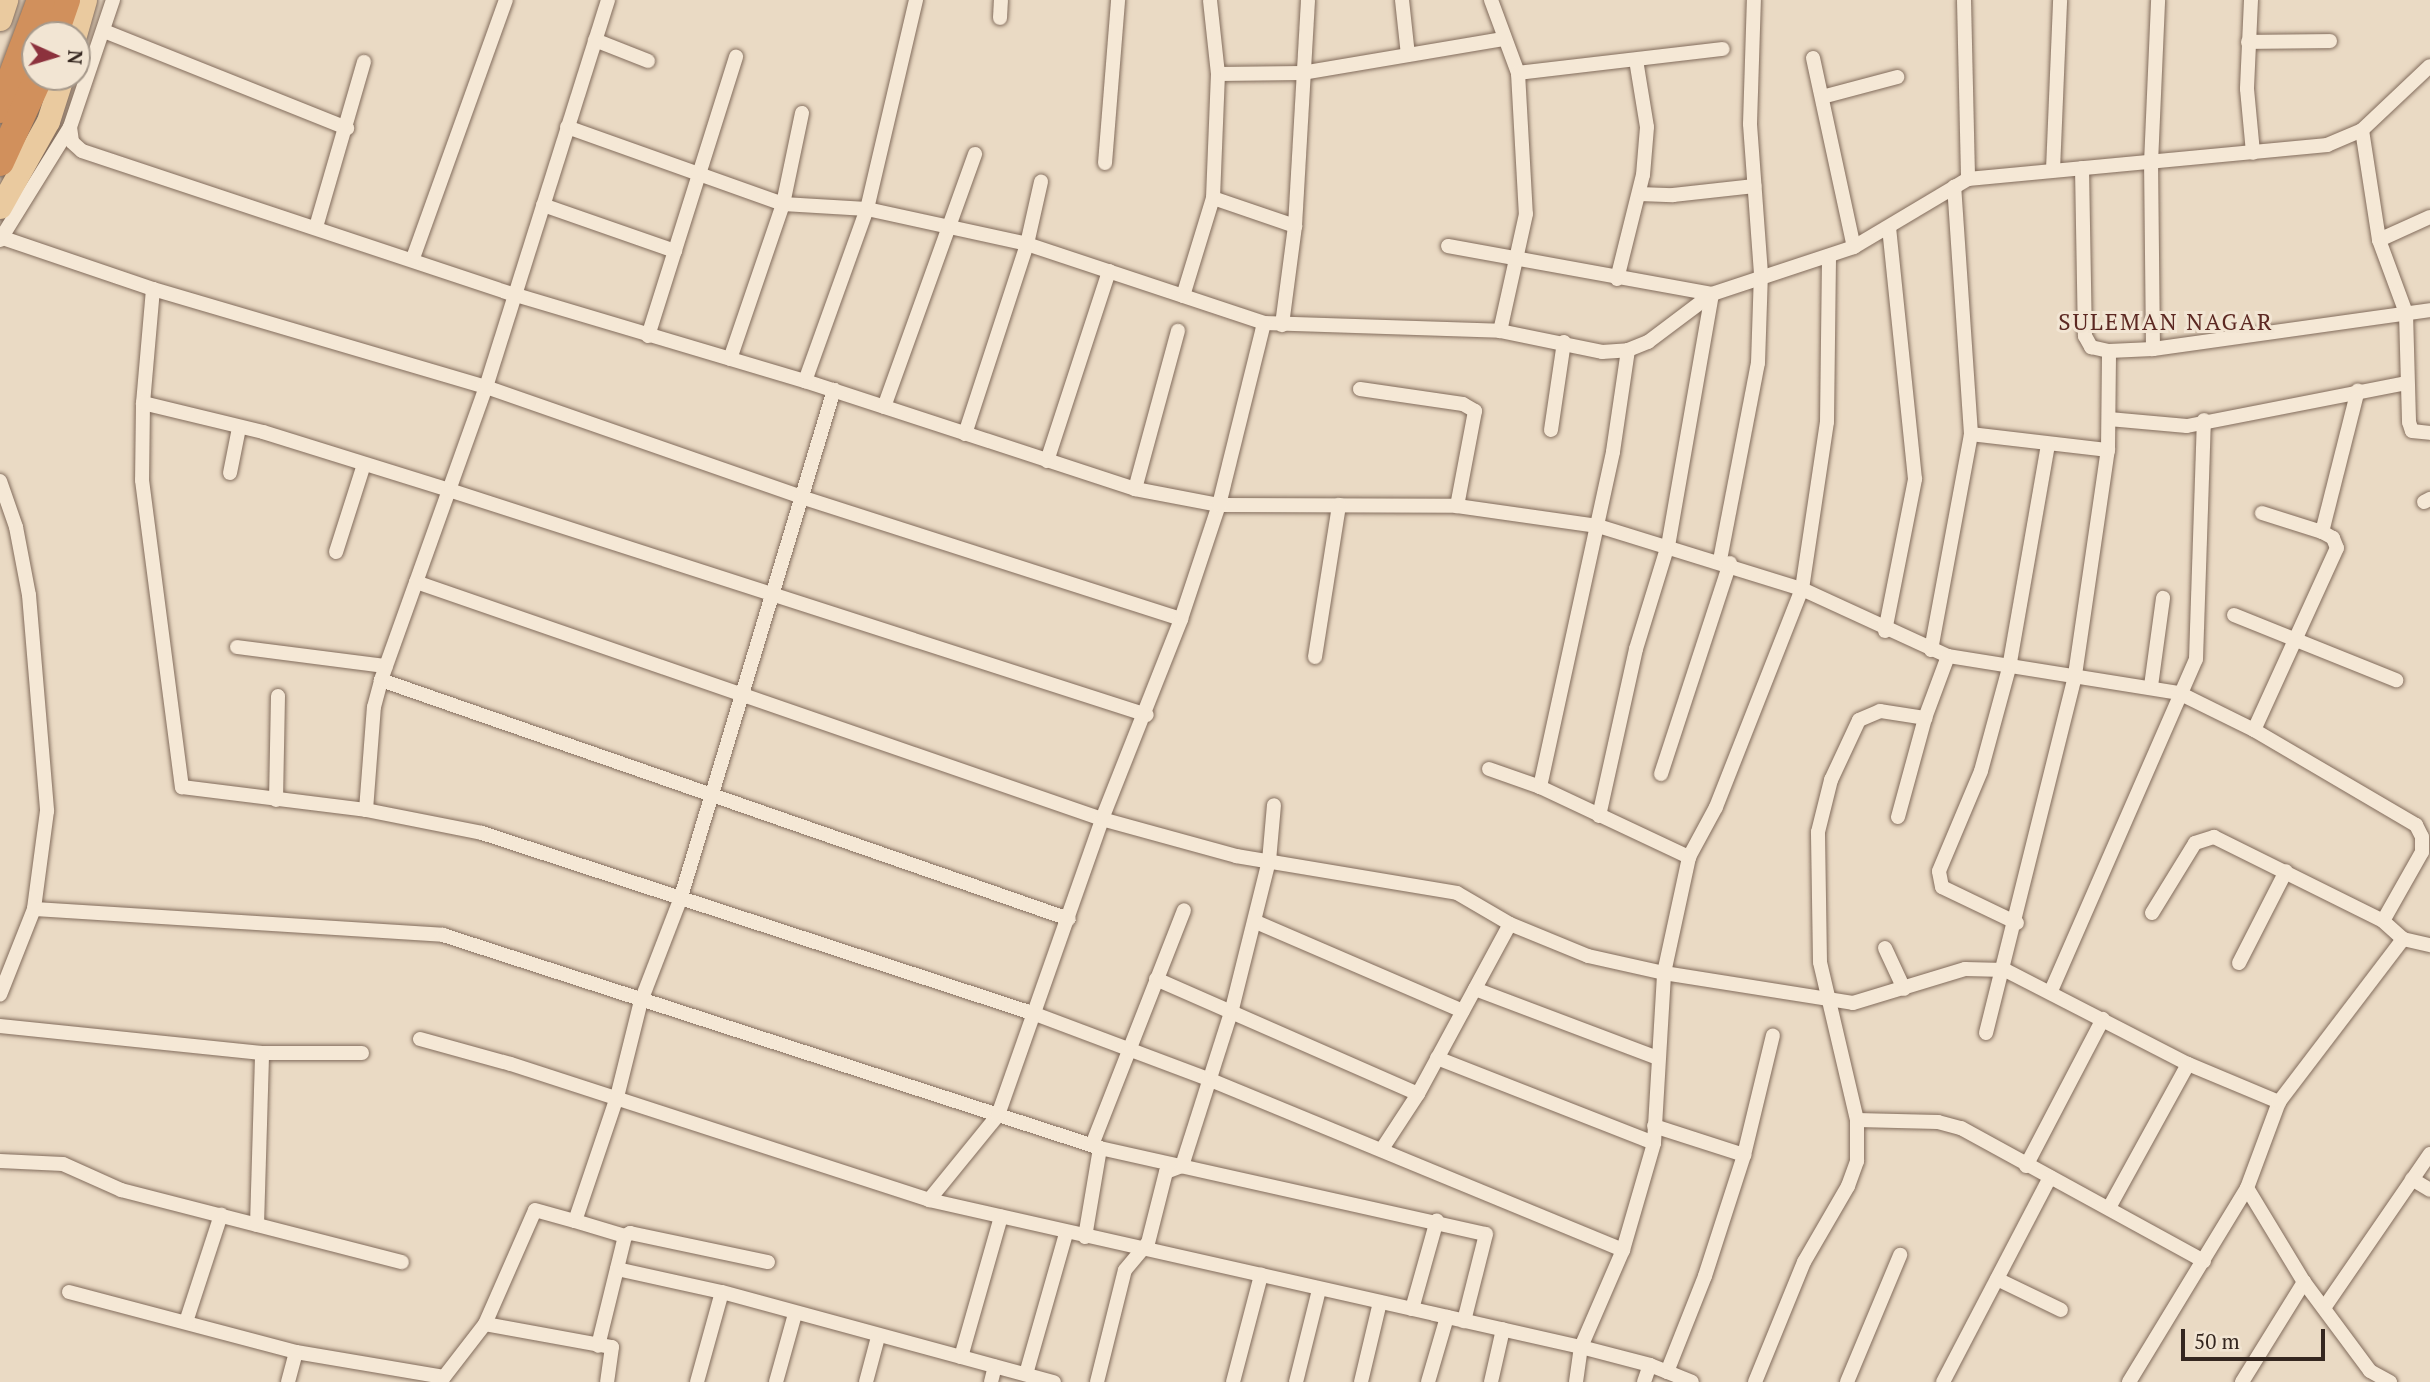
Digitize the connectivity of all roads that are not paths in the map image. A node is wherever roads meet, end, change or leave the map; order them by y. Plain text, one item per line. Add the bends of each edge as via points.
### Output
1 (6, 0) edge
2 (41, 0) edge
3 (66, 0) edge
4 (85, 0) edge
5 (113, 0) edge
6 (506, 0) edge
7 (608, 0) edge
8 (916, 0) edge
9 (1001, 0) edge
10 (1118, 0) edge
11 (1210, 0) edge
12 (1308, 0) edge
13 (1402, 0) edge
14 (1492, 0) edge
15 (1754, 0) edge
16 (1964, 0) edge
17 (2060, 0) edge
18 (2158, 0) edge
19 (2251, 0) edge
20 (1000, 18) dead end
21 (0, 19) edge
22 (59, 21) edge
23 (79, 21) edge
24 (104, 31) junction
25 (595, 40) junction
26 (1503, 40) junction
27 (2330, 41) dead end
28 (2248, 42) junction
29 (1723, 49) dead end
30 (1408, 55) junction
31 (736, 57) dead end
32 (1813, 58) dead end
33 (1636, 60) junction
34 (364, 61) dead end
35 (648, 61) dead end
36 (2430, 66) edge
37 (1303, 73) junction
38 (1518, 73) junction
39 (1218, 74) junction
40 (1897, 77) dead end
41 (33, 91) edge
42 (58, 91) edge
43 (1822, 97) junction
44 (0, 109) edge
45 (802, 113) dead end
46 (70, 127) junction
47 (567, 127) junction
48 (346, 128) junction
49 (2362, 130) junction
50 (2253, 153) junction
51 (975, 154) dead end
52 (0, 162) edge
53 (1105, 163) dead end
54 (2151, 163) junction
55 (2082, 168) junction
56 (2053, 170) junction
57 (700, 177) junction
58 (1968, 179) junction
59 (1041, 182) dead end
60 (1755, 186) junction
61 (1954, 187) junction
62 (1639, 194) junction
63 (1213, 198) junction
64 (783, 204) junction
65 (543, 205) junction
66 (0, 207) edge
67 (867, 209) junction
68 (2430, 217) edge
69 (1295, 226) junction
70 (316, 227) junction
71 (1889, 227) junction
72 (948, 230) junction
73 (1, 238) edge
74 (2379, 240) junction
75 (1027, 244) junction
76 (1448, 246) dead end
77 (1854, 247) junction
78 (675, 251) junction
79 (413, 258) junction
80 (1829, 258) junction
81 (1517, 260) junction
82 (1109, 271) junction
83 (1761, 274) junction
84 (1617, 279) junction
85 (153, 289) junction
86 (1712, 294) junction
87 (516, 295) junction
88 (1183, 296) junction
89 (2430, 310) edge
90 (2406, 313) junction
91 (1264, 323) junction
92 (1282, 325) junction
93 (1178, 331) dead end
94 (1500, 331) junction
95 (648, 336) junction
96 (1564, 342) junction
97 (2153, 349) junction
98 (1628, 350) junction
99 (2109, 351) junction
100 (730, 359) junction
101 (805, 381) junction
102 (2406, 383) junction
103 (486, 387) junction
104 (1360, 389) dead end
105 (834, 390) junction
106 (2358, 390) junction
107 (143, 403) junction
108 (884, 407) junction
109 (2109, 419) junction
110 (2204, 420) junction
111 (239, 428) junction
112 (1551, 430) dead end
113 (2430, 433) edge
114 (965, 434) junction
115 (1972, 434) junction
116 (2049, 445) junction
117 (2108, 450) junction
118 (1047, 461) junction
119 (364, 464) junction
120 (230, 473) dead end
121 (0, 481) edge
122 (1135, 489) junction
123 (450, 490) junction
124 (801, 497) junction
125 (1219, 505) junction
126 (1339, 505) junction
127 (1457, 506) junction
128 (2262, 513) dead end
129 (1598, 526) junction
130 (2322, 532) junction
131 (1668, 545) junction
132 (336, 552) dead end
133 (1725, 562) junction
134 (415, 582) junction
135 (1802, 589) junction
136 (771, 597) junction
137 (2164, 598) dead end
138 (2234, 615) dead end
139 (1181, 619) junction
140 (1885, 631) junction
141 (2296, 639) junction
142 (237, 647) dead end
143 (1931, 650) junction
144 (1948, 656) junction
145 (1315, 657) dead end
146 (386, 666) junction
147 (2009, 668) junction
148 (2075, 675) junction
149 (380, 680) junction
150 (2396, 680) dead end
151 (2151, 686) junction
152 (2179, 693) junction
153 (741, 695) junction
154 (278, 696) dead end
155 (1147, 715) junction
156 (1925, 718) junction
157 (2254, 730) junction
158 (1489, 769) dead end
159 (1661, 774) dead end
160 (1540, 788) junction
161 (711, 795) junction
162 (276, 800) junction
163 (1274, 804) dead end
164 (366, 810) junction
165 (1599, 816) junction
166 (1898, 817) dead end
167 (1102, 819) junction
168 (1689, 857) junction
169 (1269, 861) junction
170 (2286, 871) junction
171 (680, 900) junction
172 (34, 909) junction
173 (1184, 910) dead end
174 (2152, 913) dead end
175 (1069, 919) junction
176 (2383, 921) junction
177 (1256, 922) junction
178 (2017, 923) junction
179 (1510, 924) junction
180 (2403, 939) junction
181 (2430, 945) edge
182 (1885, 948) dead end
183 (2239, 963) dead end
184 (2005, 970) junction
185 (1664, 973) junction
186 (1156, 979) junction
187 (1475, 989) junction
188 (1904, 989) junction
189 (2051, 991) junction
190 (0, 995) edge
191 (640, 1001) junction
192 (1828, 1002) junction
193 (1232, 1009) junction
194 (1463, 1011) junction
195 (1035, 1014) junction
196 (2103, 1019) junction
197 (0, 1026) edge
198 (1986, 1033) dead end
199 (1773, 1035) dead end
200 (420, 1039) dead end
201 (1128, 1049) junction
202 (262, 1053) junction
203 (362, 1053) dead end
204 (1437, 1058) junction
205 (1657, 1058) junction
206 (2188, 1064) junction
207 (1208, 1079) junction
208 (1418, 1094) junction
209 (617, 1097) junction
210 (2279, 1102) junction
211 (998, 1115) junction
212 (1857, 1120) junction
213 (1654, 1126) junction
214 (1654, 1143) junction
215 (1096, 1147) junction
216 (1382, 1149) junction
217 (2430, 1154) edge
218 (1744, 1155) junction
219 (0, 1161) edge
220 (1182, 1166) junction
221 (2026, 1166) junction
222 (2050, 1177) junction
223 (2412, 1179) junction
224 (2247, 1188) junction
225 (2430, 1191) edge
226 (929, 1200) junction
227 (2110, 1206) junction
228 (220, 1215) junction
229 (1001, 1217) junction
230 (1437, 1220) junction
231 (575, 1221) junction
232 (257, 1225) junction
233 (1066, 1234) junction
234 (625, 1236) junction
235 (1085, 1237) junction
236 (1142, 1250) junction
237 (1623, 1250) junction
238 (1900, 1255) dead end
239 (2204, 1261) junction
240 (402, 1262) dead end
241 (768, 1262) dead end
242 (617, 1269) junction
243 (1261, 1275) junction
244 (1997, 1279) junction
245 (2304, 1282) junction
246 (1319, 1290) junction
247 (69, 1292) dead end
248 (722, 1292) junction
249 (1380, 1302) junction
250 (2324, 1308) junction
251 (1412, 1309) junction
252 (2061, 1310) dead end
253 (795, 1314) junction
254 (1447, 1317) junction
255 (1464, 1321) junction
256 (186, 1322) junction
257 (485, 1324) junction
258 (1503, 1329) junction
259 (878, 1337) junction
260 (598, 1346) junction
261 (1581, 1347) junction
262 (296, 1352) junction
263 (961, 1357) junction
264 (1650, 1365) junction
265 (995, 1366) junction
266 (1667, 1372) junction
267 (1026, 1374) junction
268 (2366, 1376) edge
269 (443, 1380) edge
270 (289, 1382) edge
271 (607, 1382) edge
272 (697, 1382) edge
273 (776, 1382) edge
274 (866, 1382) edge
275 (991, 1382) edge
276 (1054, 1382) edge
277 (1097, 1382) edge
278 (1233, 1382) edge
279 (1296, 1382) edge
280 (1361, 1382) edge
281 (1428, 1382) edge
282 (1491, 1382) edge
283 (1576, 1382) edge
284 (1644, 1382) edge
285 (1692, 1382) edge
286 (1755, 1382) edge
287 (1847, 1382) edge
288 (1943, 1382) edge
289 (2129, 1382) edge
290 (2242, 1382) edge
291 (2390, 1382) edge

1 - 21 main road
2 - 44 highway
3 - 22 highway
4 - 23 main road
5 - 24 street
6 - 79 street
7 - 25 street
8 - 67 street
9 - 20 street
10 - 53 street
11 - 39 street
12 - 37 street
13 - 30 street
14 - 26 street
15 - 60 street via 1750,124
16 - 58 street
17 - 56 street
18 - 54 street
19 - 28 street
24 - 46 street
24 - 48 street
25 - 35 street
25 - 47 street
26 - 30 street
26 - 38 street
27 - 28 street
28 - 50 street
29 - 33 street
30 - 37 street
31 - 57 street
32 - 43 street
33 - 38 street
33 - 62 street via 1647,127
34 - 48 street
36 - 49 street
37 - 39 street
37 - 69 street
38 - 81 street via 1525,214
39 - 63 street
40 - 43 street
41 - 52 highway
42 - 66 main road via 48,121
43 - 77 street
45 - 64 street
46 - 70 street via 72,142 82,151
46 - 73 street
47 - 57 street
47 - 65 street
48 - 70 street
49 - 50 street via 2327,145
49 - 74 street
50 - 54 street
51 - 72 street
54 - 55 street
54 - 97 street
55 - 56 street
55 - 99 street via 2085,336 2091,347
56 - 58 street
57 - 64 street
57 - 78 street
58 - 61 street
59 - 75 street
60 - 62 street via 1680,195
60 - 83 street
61 - 71 street
61 - 115 street
62 - 84 street
63 - 69 street
63 - 88 street
64 - 67 street
64 - 100 street
65 - 78 street
65 - 87 street
67 - 72 street
67 - 101 street
68 - 74 street
69 - 92 street
70 - 79 street
71 - 77 street
71 - 140 street via 1915,479
72 - 75 street
72 - 108 street
73 - 85 street
74 - 90 street
75 - 82 street
75 - 114 street
76 - 81 street
77 - 80 street
78 - 95 street
79 - 87 street
80 - 83 street
80 - 135 street via 1827,422
81 - 84 street
81 - 94 street
82 - 88 street
82 - 118 street
83 - 86 street
83 - 133 street via 1758,363
84 - 86 street
85 - 103 street
85 - 107 street
86 - 98 street via 1648,342
86 - 131 street
87 - 95 street
87 - 103 street
88 - 91 street
89 - 90 street
90 - 97 street
90 - 102 street
91 - 92 street
91 - 125 street
92 - 94 street
93 - 122 street
94 - 96 street
95 - 100 street
96 - 98 street via 1602,352
96 - 112 street
97 - 99 street
98 - 129 street
99 - 109 street
100 - 101 street
101 - 105 street
102 - 106 street
102 - 113 street via 2412,431
103 - 123 street
103 - 124 street
104 - 127 street via 1463,404 1475,411
105 - 108 street
105 - 124 street
106 - 110 street
106 - 130 street
107 - 111 street
107 - 162 street via 142,480 179,780 189,790
108 - 114 street
109 - 110 street via 2187,426
109 - 117 street
110 - 152 street via 2196,659
111 - 119 street
111 - 120 street
114 - 118 street
115 - 116 street
115 - 143 street
116 - 117 street
116 - 147 street
117 - 148 street
118 - 122 street
119 - 123 street
119 - 132 street
121 - 172 street via 16,527 29,595 46,797
122 - 125 street
123 - 134 street
123 - 136 street
124 - 136 street
124 - 139 street
125 - 126 street
125 - 139 street
126 - 127 street
126 - 145 street
127 - 129 street
128 - 130 street
129 - 131 street
129 - 160 street
130 - 141 street via 2333,538 2337,548
131 - 133 street
131 - 165 street via 1636,649
133 - 135 street
133 - 159 street
134 - 146 street
134 - 153 street
135 - 140 street
135 - 168 street via 1716,807
136 - 153 street
136 - 155 street
137 - 151 street
138 - 141 street
139 - 155 street
140 - 143 street
141 - 150 street
141 - 157 street
142 - 146 street
143 - 144 street
144 - 147 street
144 - 156 street
146 - 149 street
147 - 148 street
147 - 178 street via 1982,771 1951,840 1939,881 1948,892
148 - 151 street
148 - 178 street
149 - 161 street
149 - 164 street
151 - 152 street
152 - 157 street
152 - 189 street
153 - 161 street
153 - 167 street
154 - 162 street
155 - 167 street
156 - 166 street
156 - 192 street via 1867,714 1848,739 1831,780 1818,832 1816,870 1820,962
157 - 176 street via 2416,825 2422,838 2421,852
158 - 160 street
160 - 165 street
161 - 171 street
161 - 175 street
162 - 164 street
163 - 169 street
164 - 171 street via 482,833
165 - 168 street
167 - 169 street
167 - 175 street
168 - 185 street
169 - 177 street
169 - 179 street via 1457,893
170 - 174 street via 2214,837 2203,838 2195,843
170 - 176 street
170 - 183 street
171 - 191 street
171 - 195 street
172 - 190 street
172 - 191 street via 417,930
173 - 186 street
175 - 195 street
176 - 180 street
177 - 193 street
177 - 194 street
178 - 184 street
179 - 185 street via 1588,956
179 - 187 street
180 - 181 street
180 - 210 street
182 - 188 street
184 - 188 street via 1965,969
184 - 189 street
184 - 198 street
185 - 192 street via 1785,989
185 - 205 street
186 - 193 street
186 - 201 street
187 - 194 street
187 - 205 street
188 - 192 street via 1853,1003
189 - 196 street
191 - 209 street
191 - 211 street
192 - 212 street via 1841,1038
193 - 207 street
193 - 208 street
194 - 204 street
195 - 201 street
195 - 211 street
196 - 206 street
196 - 221 street
197 - 202 street
199 - 218 street
200 - 209 street
201 - 207 street
201 - 215 street
202 - 203 street
202 - 232 street
204 - 208 street
204 - 214 street
205 - 213 street
206 - 210 street
206 - 227 street
207 - 216 street
207 - 220 street
208 - 216 street
209 - 226 street
209 - 231 street
210 - 224 street
211 - 215 street
211 - 226 street
212 - 221 street via 1938,1122 1976,1135
212 - 286 street via 1857,1161 1848,1186 1804,1262
213 - 214 street
213 - 218 street
214 - 237 street
215 - 220 street
215 - 235 street
216 - 237 street
217 - 223 street
218 - 266 street via 1705,1276
219 - 228 street via 64,1164 121,1190
220 - 230 street
220 - 236 street via 1166,1171 1148,1243
221 - 222 street
222 - 227 street
222 - 244 street
223 - 225 street
223 - 250 street
224 - 239 street
224 - 245 street
226 - 229 street
227 - 239 street
228 - 232 street
228 - 256 street
229 - 233 street
229 - 263 street
230 - 251 street
230 - 255 street via 1486,1234
231 - 234 street
231 - 257 street via 535,1210
232 - 240 street
233 - 235 street
233 - 267 street
234 - 241 street via 646,1236
234 - 242 street
235 - 236 street
236 - 243 street
236 - 277 street via 1125,1270
237 - 261 street
238 - 287 street
239 - 289 street
242 - 248 street
242 - 260 street
243 - 246 street
243 - 278 street
244 - 252 street
244 - 288 street
245 - 250 street
245 - 290 street
246 - 249 street
246 - 279 street
247 - 256 street
248 - 253 street
248 - 272 street
249 - 251 street
249 - 280 street
250 - 268 street
251 - 254 street
253 - 259 street
253 - 273 street
254 - 255 street
254 - 281 street
255 - 258 street
256 - 262 street
257 - 260 street
257 - 269 street
258 - 261 street
258 - 282 street
259 - 263 street
259 - 274 street
260 - 271 street via 612,1347
261 - 264 street
261 - 283 street
262 - 269 street
262 - 270 street
263 - 265 street
264 - 266 street
264 - 284 street
265 - 267 street
265 - 275 street
266 - 285 street
267 - 276 street
268 - 291 street

